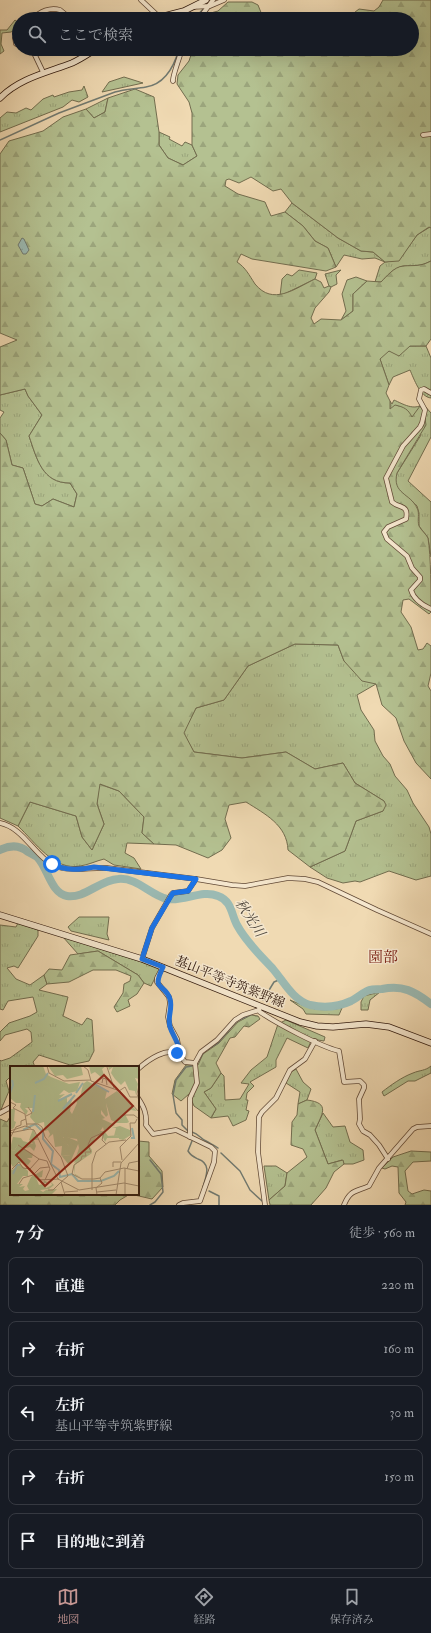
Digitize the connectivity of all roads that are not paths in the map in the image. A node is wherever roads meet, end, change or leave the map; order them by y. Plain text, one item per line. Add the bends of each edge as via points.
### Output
1 (141, 0) edge
2 (206, 0) edge
3 (213, 0) edge
4 (224, 0) edge
5 (210, 6) junction
6 (192, 7) junction
7 (42, 12) edge
8 (63, 12) edge
9 (151, 12) edge
10 (180, 12) edge
11 (205, 12) edge
12 (36, 56) edge
13 (84, 56) edge
14 (180, 56) edge
15 (44, 72) junction
16 (173, 81) dead end
17 (0, 98) edge
18 (431, 134) edge
19 (423, 135) dead end
20 (431, 393) edge
21 (431, 609) edge
22 (0, 823) edge
23 (196, 879) junction
24 (0, 915) edge
25 (431, 934) edge
26 (142, 959) junction
27 (163, 967) junction
28 (260, 1008) junction
29 (315, 1041) junction
30 (431, 1043) edge
31 (180, 1055) junction
32 (195, 1063) junction
33 (139, 1068) edge
34 (139, 1100) edge
35 (10, 1108) edge
36 (0, 1113) edge
37 (431, 1126) edge
38 (190, 1137) junction
39 (388, 1159) junction
40 (179, 1205) edge
41 (265, 1205) edge
42 (344, 1205) edge

1 - 9 street
2 - 6 main road
3 - 5 street
4 - 5 street
5 - 6 street
5 - 11 street
6 - 10 main road
7 - 8 street via 52,9
12 - 15 street
13 - 15 main road
14 - 16 street via 172,77
15 - 17 main road via 11,88
18 - 19 street
20 - 21 street via 421,390 419,399 425,410 422,423 403,446 386,478 392,502 405,508 406,519 388,527 384,532 387,539 407,556 412,568 420,577 411,593 417,601
22 - 23 street via 10,826 46,860 58,867 75,870 107,868
23 - 25 street via 245,886 280,879 306,879 318,882
23 - 26 street via 188,891 173,893 166,903 152,928
24 - 26 main road, 基山平等寺筑紫野線
26 - 27 main road, 基山平等寺筑紫野線
27 - 28 main road, 基山平等寺筑紫野線
27 - 31 street via 157,978 169,997 168,1017
28 - 29 street via 288,1028
28 - 30 main road, 基山平等寺筑紫野線 via 317,1026 366,1024 389,1027
28 - 32 street via 235,1020 217,1040 200,1052
29 - 39 street via 339,1051 344,1082 363,1082 364,1088 359,1099 359,1124 379,1145
29 - 41 street via 305,1059 290,1070 276,1098 259,1117 258,1152
31 - 32 street via 185,1062
31 - 33 street via 159,1055
32 - 38 street via 196,1082 190,1098
34 - 38 street via 144,1107 146,1126 150,1133 172,1130
35 - 36 street
37 - 39 street via 413,1129
38 - 40 street via 211,1147 216,1154 200,1201
39 - 42 street via 379,1168 369,1186 353,1191

